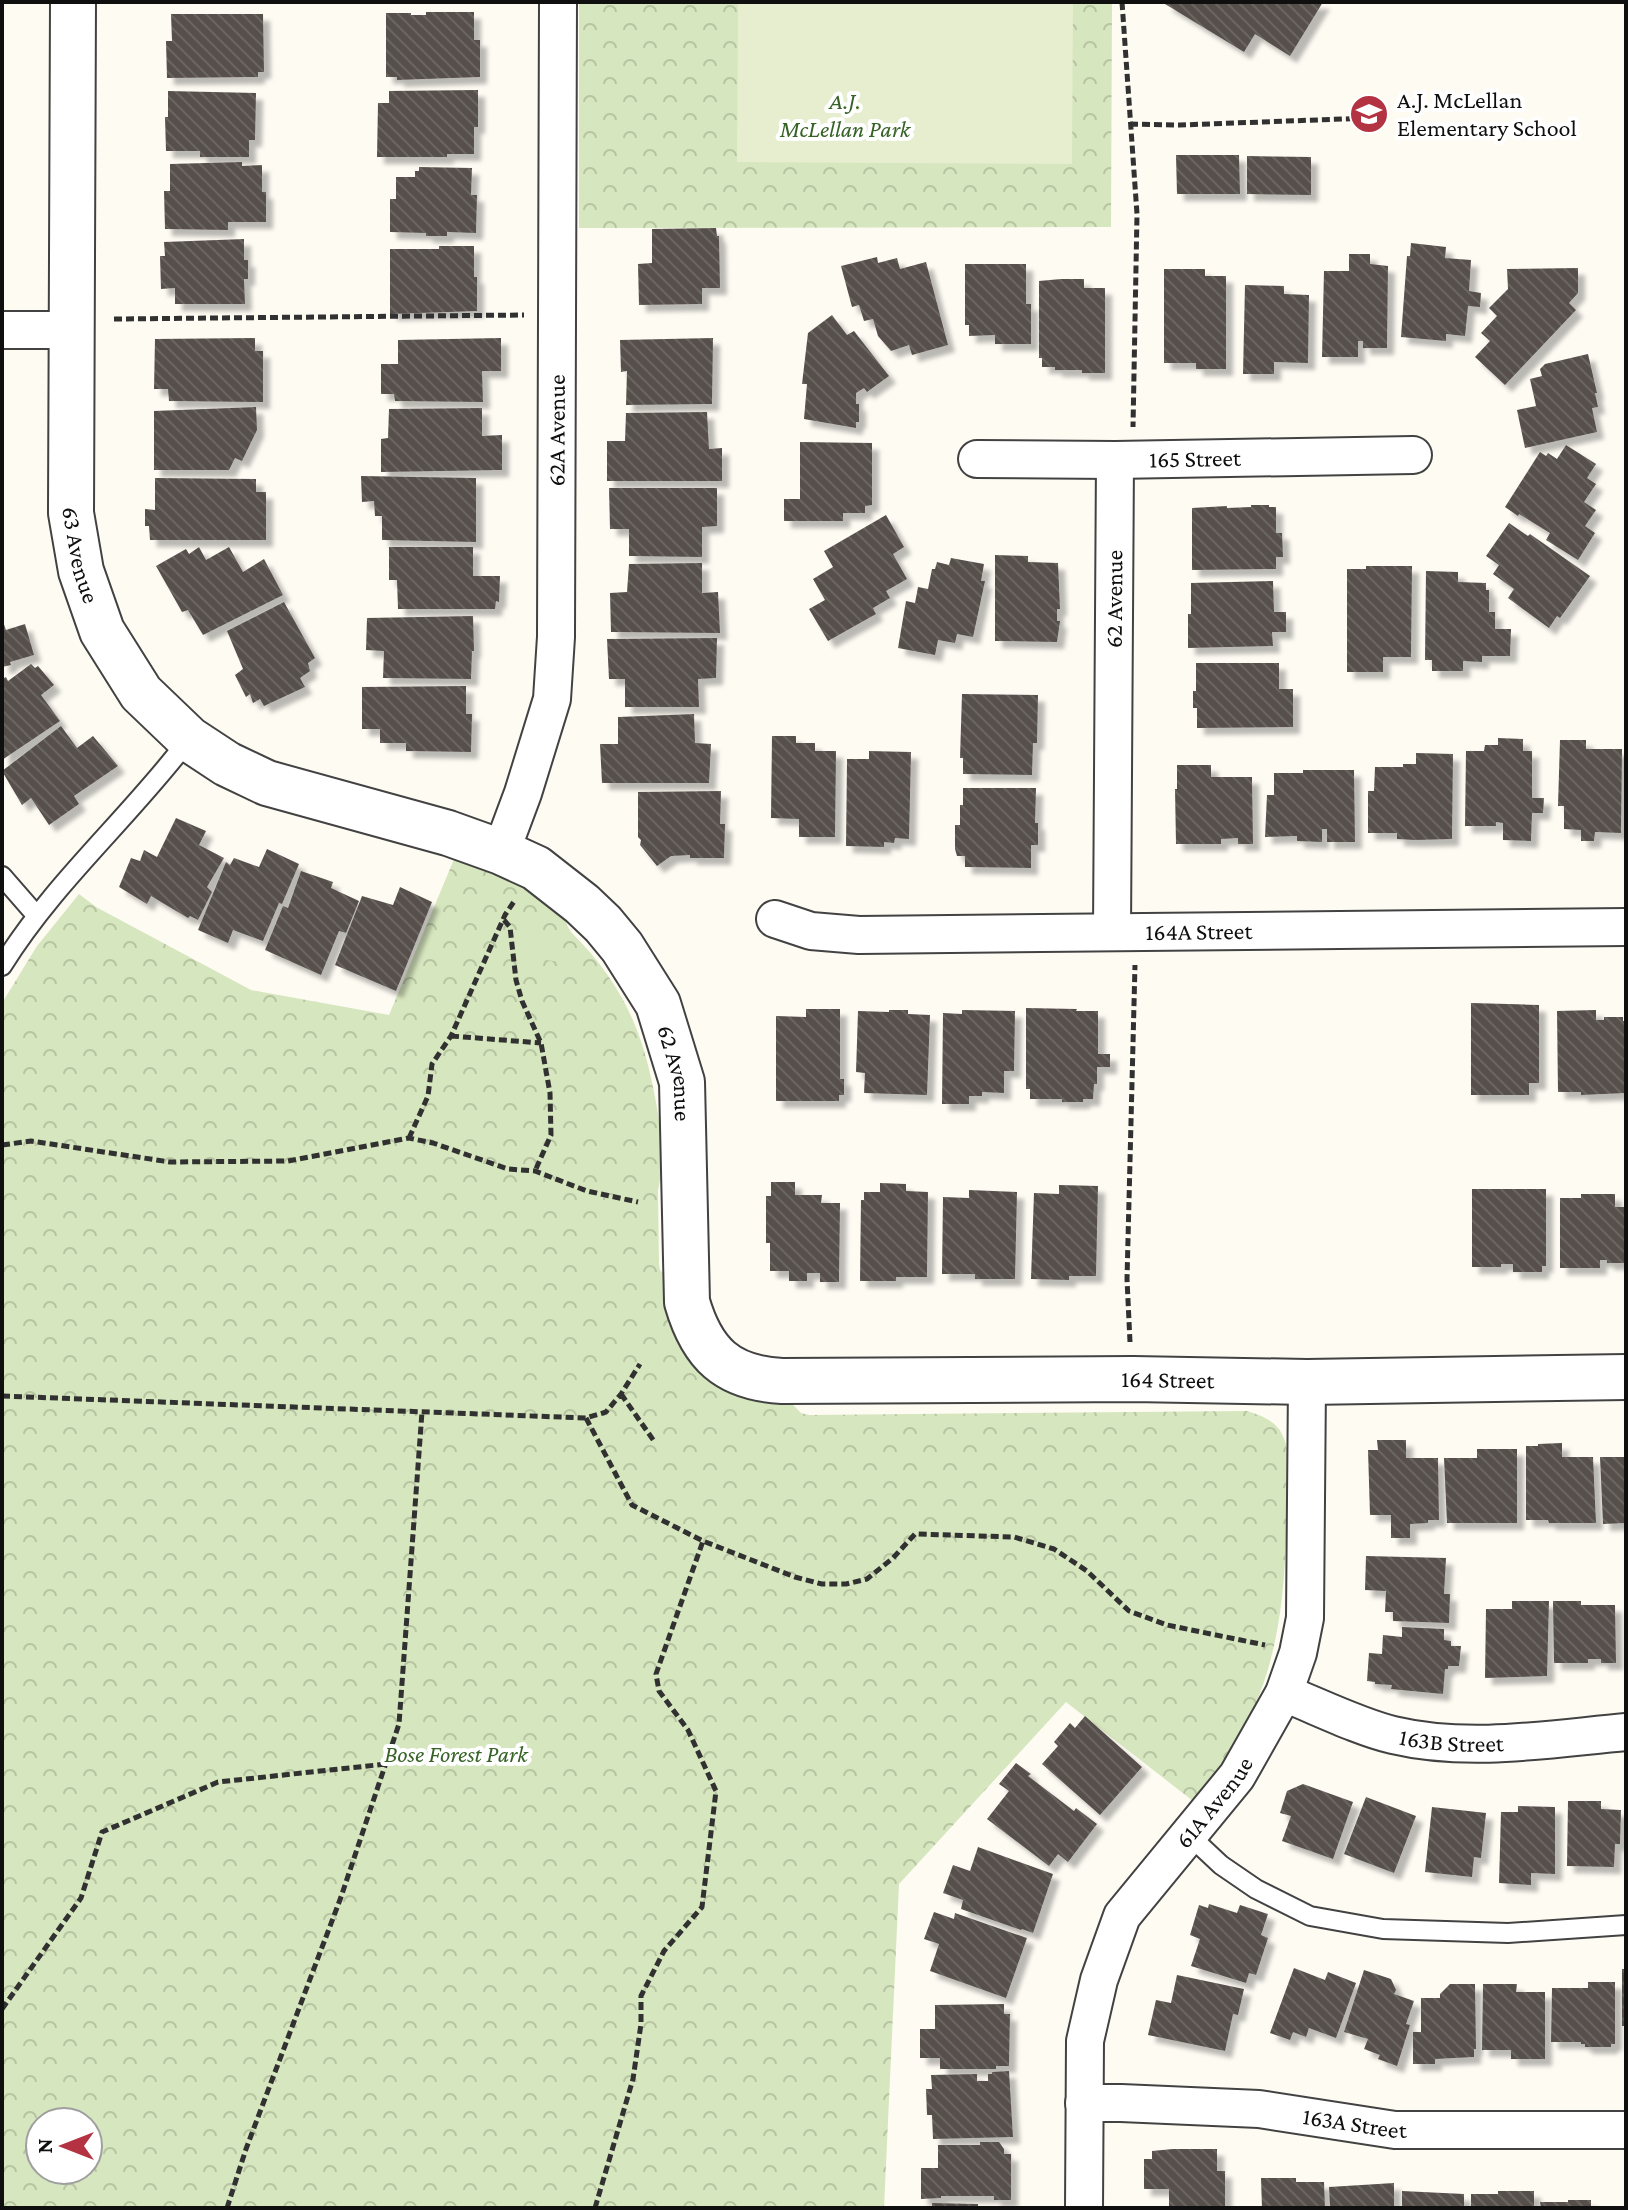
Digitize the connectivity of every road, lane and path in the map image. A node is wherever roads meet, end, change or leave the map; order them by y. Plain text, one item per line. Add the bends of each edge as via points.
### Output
1 (73, 2) edge
2 (558, 2) edge
3 (1122, 2) edge
4 (1370, 118) dead end
5 (1130, 124) junction
6 (556, 307) junction
7 (114, 319) dead end
8 (2, 330) edge
9 (71, 330) junction
10 (1124, 448) junction
11 (1413, 455) dead end
12 (977, 459) dead end
13 (189, 739) junction
14 (512, 871) junction
15 (2, 876) edge
16 (36, 915) junction
17 (504, 919) junction
18 (775, 919) dead end
19 (1626, 927) edge
20 (1124, 931) junction
21 (2, 966) edge
22 (451, 1036) junction
23 (541, 1043) junction
24 (409, 1138) junction
25 (2, 1145) edge
26 (535, 1171) junction
27 (638, 1202) dead end
28 (1130, 1345) dead end
29 (717, 1358) joint
30 (640, 1364) dead end
31 (1626, 1377) edge
32 (1307, 1382) junction
33 (621, 1394) junction
34 (2, 1396) edge
35 (422, 1412) junction
36 (586, 1418) junction
37 (654, 1441) dead end
38 (703, 1541) junction
39 (1270, 1646) dead end
40 (1284, 1693) junction
41 (1626, 1732) edge
42 (386, 1764) junction
43 (1189, 1835) junction
44 (1626, 1925) edge
45 (2, 2009) edge
46 (1084, 2103) junction
47 (1626, 2130) edge
48 (227, 2208) edge
49 (595, 2208) edge
50 (1084, 2208) edge

1 - 9 street, 63 Avenue
2 - 6 street, 62A Avenue
3 - 5 path
4 - 5 path
5 - 10 path via 1137,214
6 - 7 path via 519,316
6 - 14 street, 62A Avenue via 552,699 523,793
8 - 9 street
9 - 13 street, 63 Avenue via 71,513 81,571 102,631 141,693
10 - 11 street, 165 Street
10 - 12 street, 165 Street
10 - 20 street, 62 Avenue
13 - 14 street, 63 Avenue via 267,783 448,833
13 - 16 lane
14 - 17 path
14 - 29 street, 62 Avenue via 536,868 582,904 638,970 658,1004 682,1082 687,1302 704,1345
15 - 16 lane
16 - 21 lane
17 - 22 path
17 - 23 path via 510,927 522,1001
18 - 20 street, 164A Street via 811,931 859,935
19 - 20 street, 164A Street
20 - 28 path
22 - 23 path
22 - 24 path via 432,1064 428,1096
23 - 26 path via 551,1135
24 - 25 path via 288,1161 170,1162 31,1141
24 - 26 path via 508,1169
26 - 27 path via 587,1191
29 - 32 street, 164 Street via 744,1374 782,1381
30 - 33 path
31 - 32 street, 164 Street
32 - 40 street, 61A Avenue via 1305,1618
33 - 36 path via 606,1412
33 - 37 path
34 - 35 path
35 - 36 path
35 - 42 path via 399,1724
36 - 38 path via 632,1505
38 - 39 path via 795,1577 846,1584 867,1579 915,1534 1014,1537 1054,1549 1087,1571 1129,1611 1167,1625
38 - 49 path via 656,1674 659,1691 688,1730 716,1791 702,1907 664,1951 641,1996 633,2079
40 - 41 street, 163B Street via 1391,1735 1446,1743
40 - 43 street, 61A Avenue via 1237,1776
42 - 45 path via 218,1782 102,1832 81,1898
42 - 48 path
43 - 44 lane via 1256,1889 1310,1916 1383,1929 1508,1933
43 - 46 street, 61A Avenue via 1122,1916 1085,2041
46 - 47 street, 163A Street via 1259,2109 1395,2130
46 - 50 street, 61A Avenue

